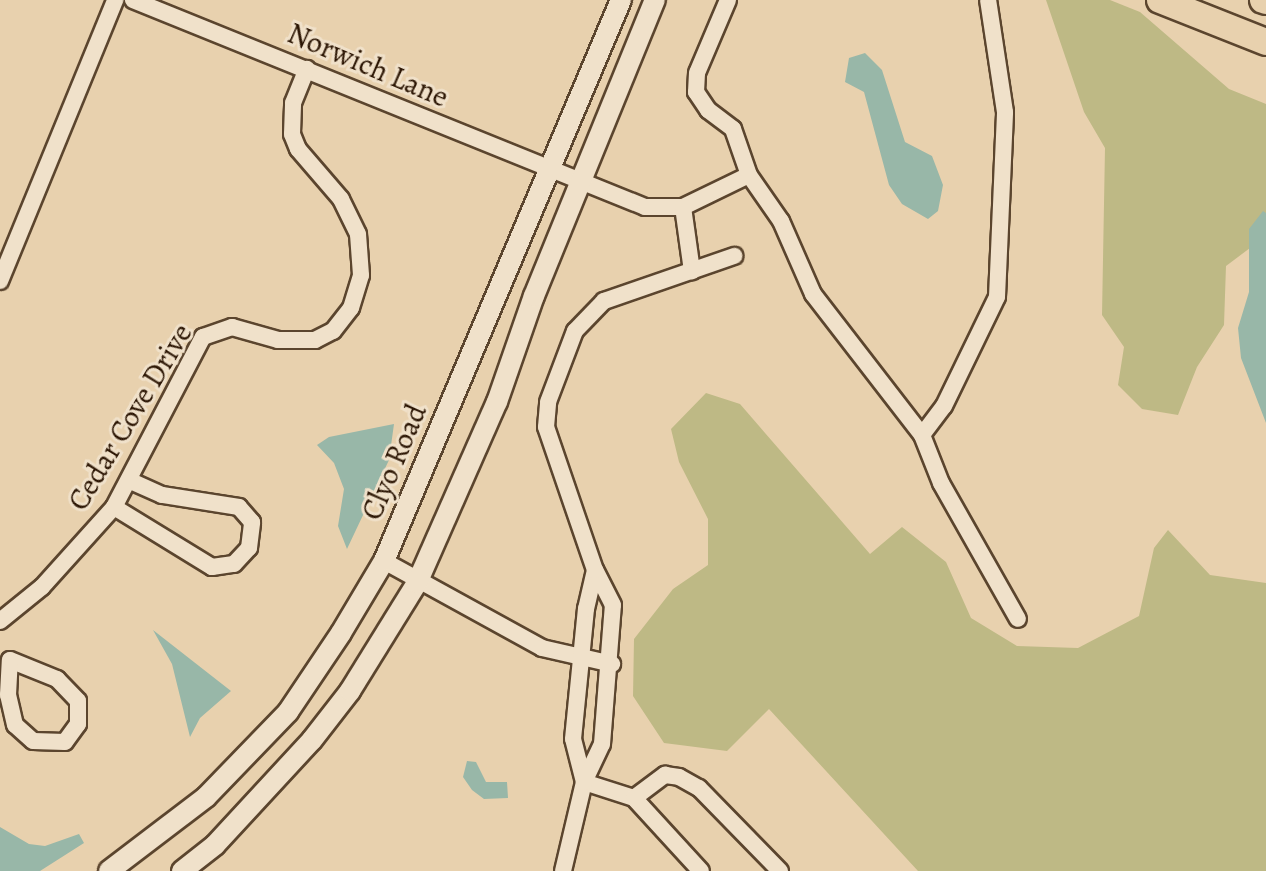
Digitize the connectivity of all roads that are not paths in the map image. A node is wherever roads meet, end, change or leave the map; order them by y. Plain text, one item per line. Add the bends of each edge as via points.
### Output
1 (115, 0) edge
2 (133, 0) edge
3 (621, 0) edge
4 (655, 0) edge
5 (728, 0) edge
6 (988, 0) edge
7 (1160, 0) edge
8 (1266, 42) edge
9 (307, 69) junction
10 (552, 172) junction
11 (749, 175) junction
12 (582, 184) junction
13 (683, 207) junction
14 (734, 256) dead end
15 (692, 271) junction
16 (0, 281) edge
17 (922, 435) junction
18 (131, 481) junction
19 (114, 507) junction
20 (384, 561) junction
21 (595, 570) junction
22 (417, 583) junction
23 (1018, 619) dead end
24 (0, 621) edge
25 (5, 654) edge
26 (582, 657) junction
27 (612, 664) junction
28 (584, 782) junction
29 (634, 798) junction
30 (109, 871) edge
31 (182, 871) edge
32 (563, 871) edge
33 (701, 871) edge
34 (780, 871) edge

1 - 16 street
2 - 9 street, Norwich Lane
3 - 10 street, Clyo Road
4 - 12 street
5 - 11 street via 697,73 696,92 708,110 733,129
6 - 17 street via 1005,112 997,297 944,406
7 - 8 main road
9 - 10 street, Norwich Lane
9 - 18 street, Cedar Cove Drive via 293,103 292,134 351,216 362,253 358,292 341,323 315,340 287,342 232,327 203,337
10 - 12 street, Norwich Lane
10 - 20 street, Clyo Road
11 - 13 street
11 - 17 street via 781,221 813,294
12 - 13 street, Norwich Lane via 645,207
12 - 22 street via 534,296 497,402
13 - 15 street
14 - 15 street
15 - 21 street via 604,301 587,315 575,331 548,402 546,427
17 - 23 street via 941,483
18 - 19 street, Cedar Cove Drive
18 - 19 street via 162,495 239,507 252,522 249,548 234,564 203,565
19 - 24 street, Cedar Cove Drive via 42,587
20 - 22 street
20 - 30 street, Clyo Road via 288,712 206,797
21 - 26 street
21 - 27 street via 613,605
22 - 26 street via 542,648
22 - 31 street via 350,691 312,740 215,845
25 - 25 street via 57,679 78,701 78,724 65,742 33,741 15,725
26 - 27 street
26 - 28 street via 573,739
27 - 28 street via 602,744
28 - 29 street
28 - 32 street
29 - 33 street
29 - 34 street via 665,775 679,777 699,788

